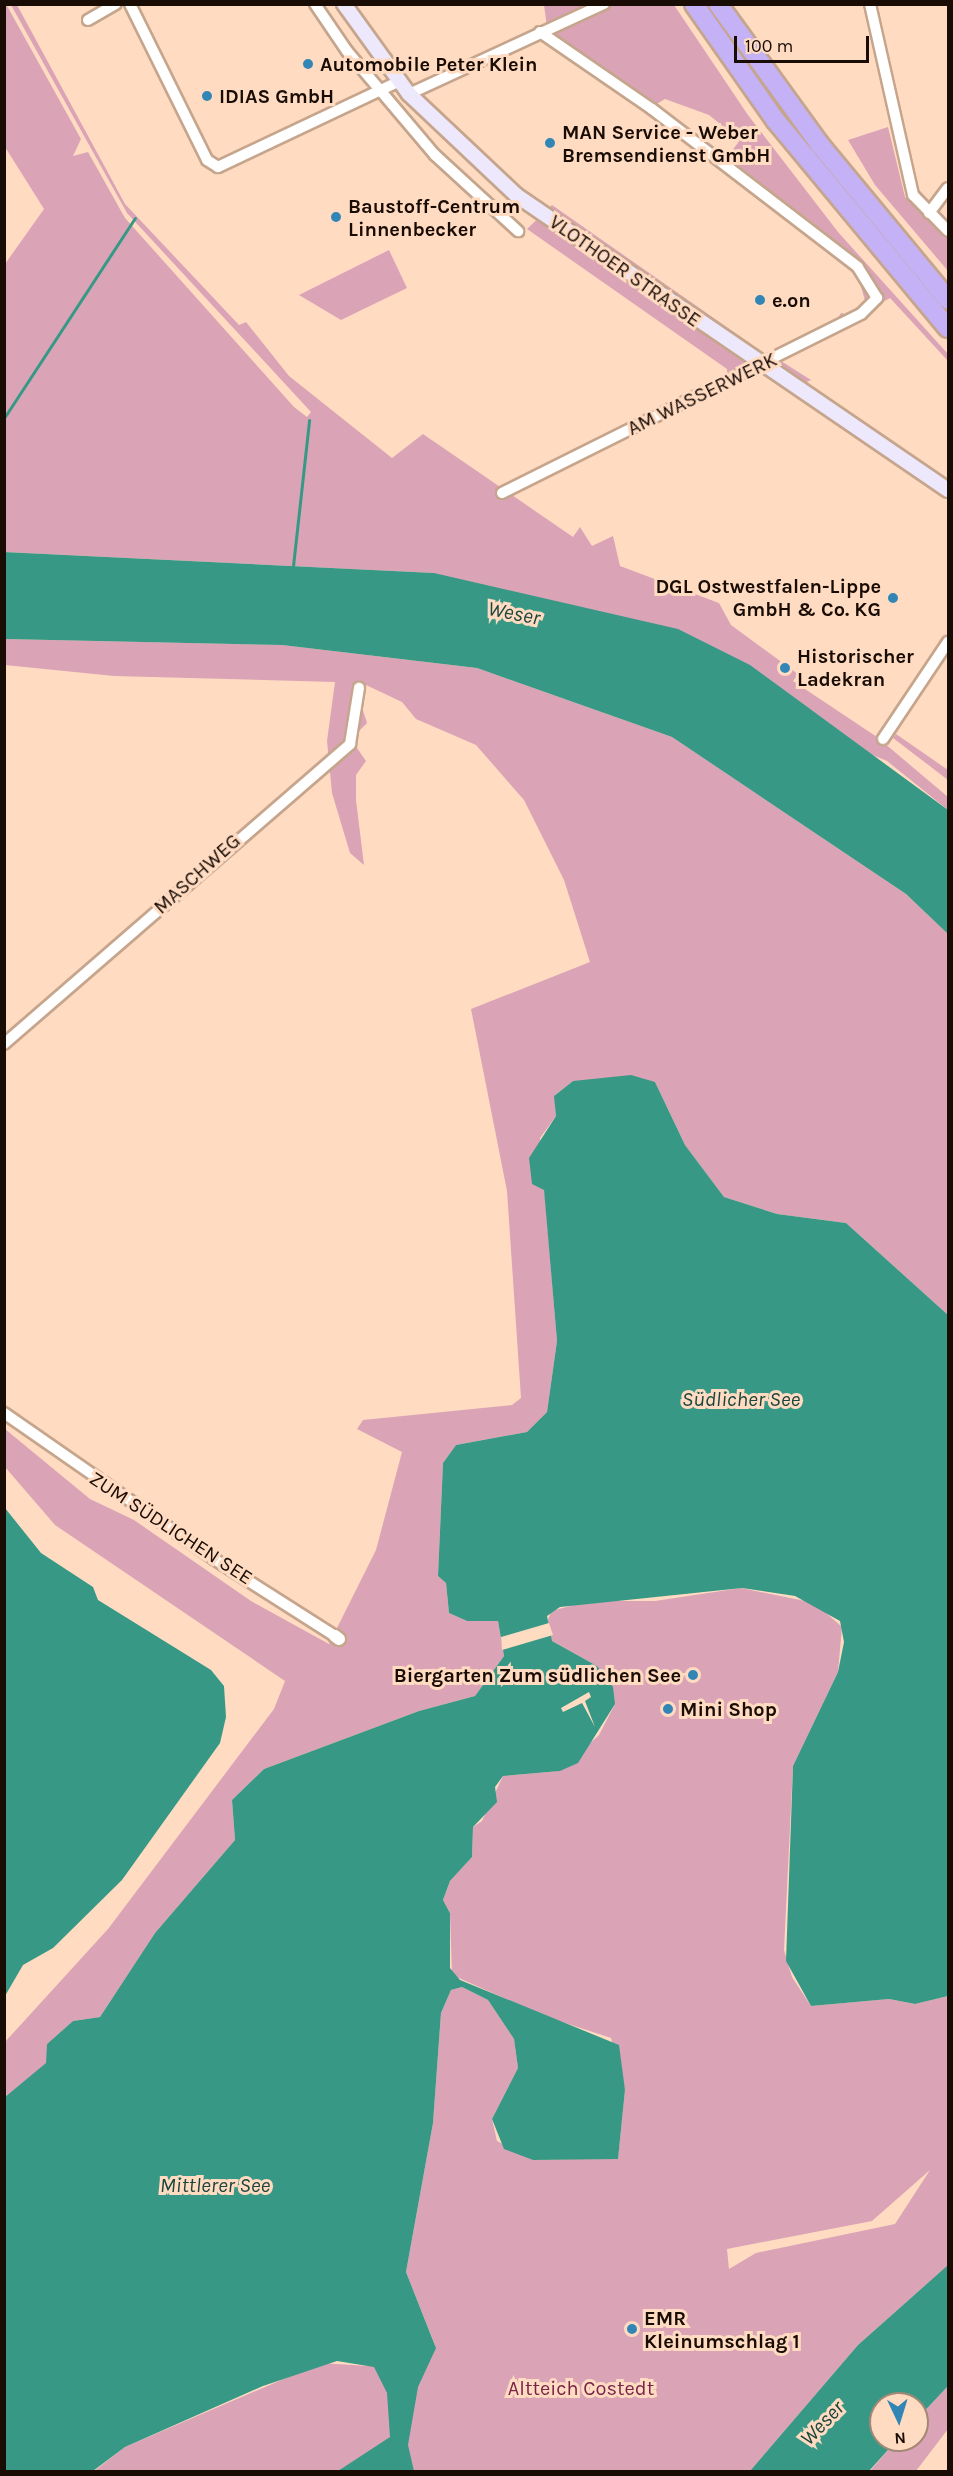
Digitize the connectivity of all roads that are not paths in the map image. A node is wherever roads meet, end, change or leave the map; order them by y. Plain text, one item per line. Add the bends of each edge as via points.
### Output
1 (116, 4) edge
2 (130, 4) edge
3 (315, 4) edge
4 (344, 4) edge
5 (604, 4) edge
6 (694, 4) edge
7 (718, 4) edge
8 (728, 4) edge
9 (870, 4) edge
10 (88, 20) dead end
11 (540, 32) junction
12 (764, 70) junction
13 (398, 82) junction
14 (380, 90) junction
15 (409, 94) junction
16 (948, 188) edge
17 (929, 213) junction
18 (518, 231) dead end
19 (948, 231) edge
20 (948, 300) edge
21 (948, 328) edge
22 (761, 365) junction
23 (948, 490) edge
24 (502, 493) dead end
25 (948, 642) edge
26 (359, 688) dead end
27 (883, 739) dead end
28 (4, 1044) edge
29 (4, 1413) edge
30 (337, 1638) dead end

1 - 10 street
2 - 14 street via 207,160 218,167
3 - 14 street
4 - 13 main road, VLOTHOER STRASSE
5 - 11 street
6 - 21 highway via 797,147
7 - 12 highway
8 - 12 highway
9 - 17 street via 913,195
11 - 15 street
11 - 22 street, AM WASSERWERK via 680,132 866,279 876,302
12 - 20 highway
13 - 14 street
13 - 15 main road, VLOTHOER STRASSE
14 - 18 street via 435,155
15 - 22 main road, VLOTHOER STRASSE via 516,195
16 - 17 street
17 - 19 street
22 - 23 main road, VLOTHOER STRASSE
22 - 24 street, AM WASSERWERK
25 - 27 street
26 - 28 street, MASCHWEG via 350,744
29 - 30 street, ZUM SÜDLICHEN SEE

